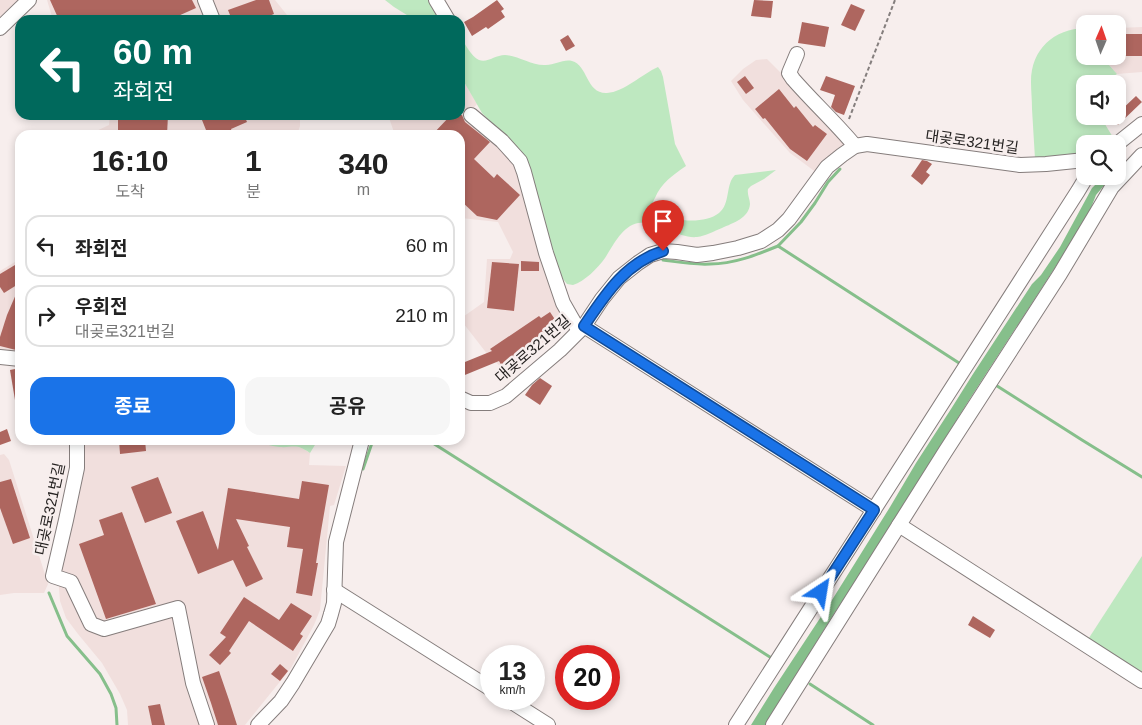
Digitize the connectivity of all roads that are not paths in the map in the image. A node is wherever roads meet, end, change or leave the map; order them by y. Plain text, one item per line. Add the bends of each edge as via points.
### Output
1 (29, 0) edge
2 (205, 0) edge
3 (436, 0) edge
4 (212, 15) edge
5 (445, 15) edge
6 (0, 28) edge
7 (797, 54) dead end
8 (471, 115) dead end
9 (1142, 124) edge
10 (1126, 137) edge
11 (855, 146) junction
12 (1142, 155) edge
13 (1076, 161) edge
14 (1081, 185) edge
15 (582, 329) junction
16 (0, 357) edge
17 (15, 358) edge
18 (465, 400) edge
19 (77, 445) edge
20 (361, 445) edge
21 (874, 510) junction
22 (899, 525) junction
23 (334, 590) junction
24 (1142, 681) edge
25 (480, 682) edge
26 (524, 710) edge
27 (207, 725) edge
28 (258, 725) edge
29 (548, 725) edge
30 (736, 725) edge
31 (773, 725) edge

1 - 6 lane
2 - 4 lane
3 - 5 lane
7 - 11 lane via 790,73 792,80
8 - 15 lane via 520,161 563,303
9 - 10 lane
11 - 13 lane, 대곶로321번길 via 867,144 1020,165
11 - 15 lane, 대곶로321번길 via 827,168 778,230 760,241 730,250 697,255 663,251 650,255 619,278
12 - 22 lane via 1112,188
14 - 21 lane
15 - 18 lane, 대곶로321번길 via 506,396 490,403
15 - 21 lane
16 - 17 lane
19 - 27 lane, 대곶로321번길 via 77,468 53,576 71,582 91,624 104,629 178,608 194,683
20 - 23 lane via 336,542
21 - 30 lane
22 - 24 lane
22 - 31 lane
23 - 25 lane
23 - 28 lane via 328,624 294,683
26 - 29 lane

